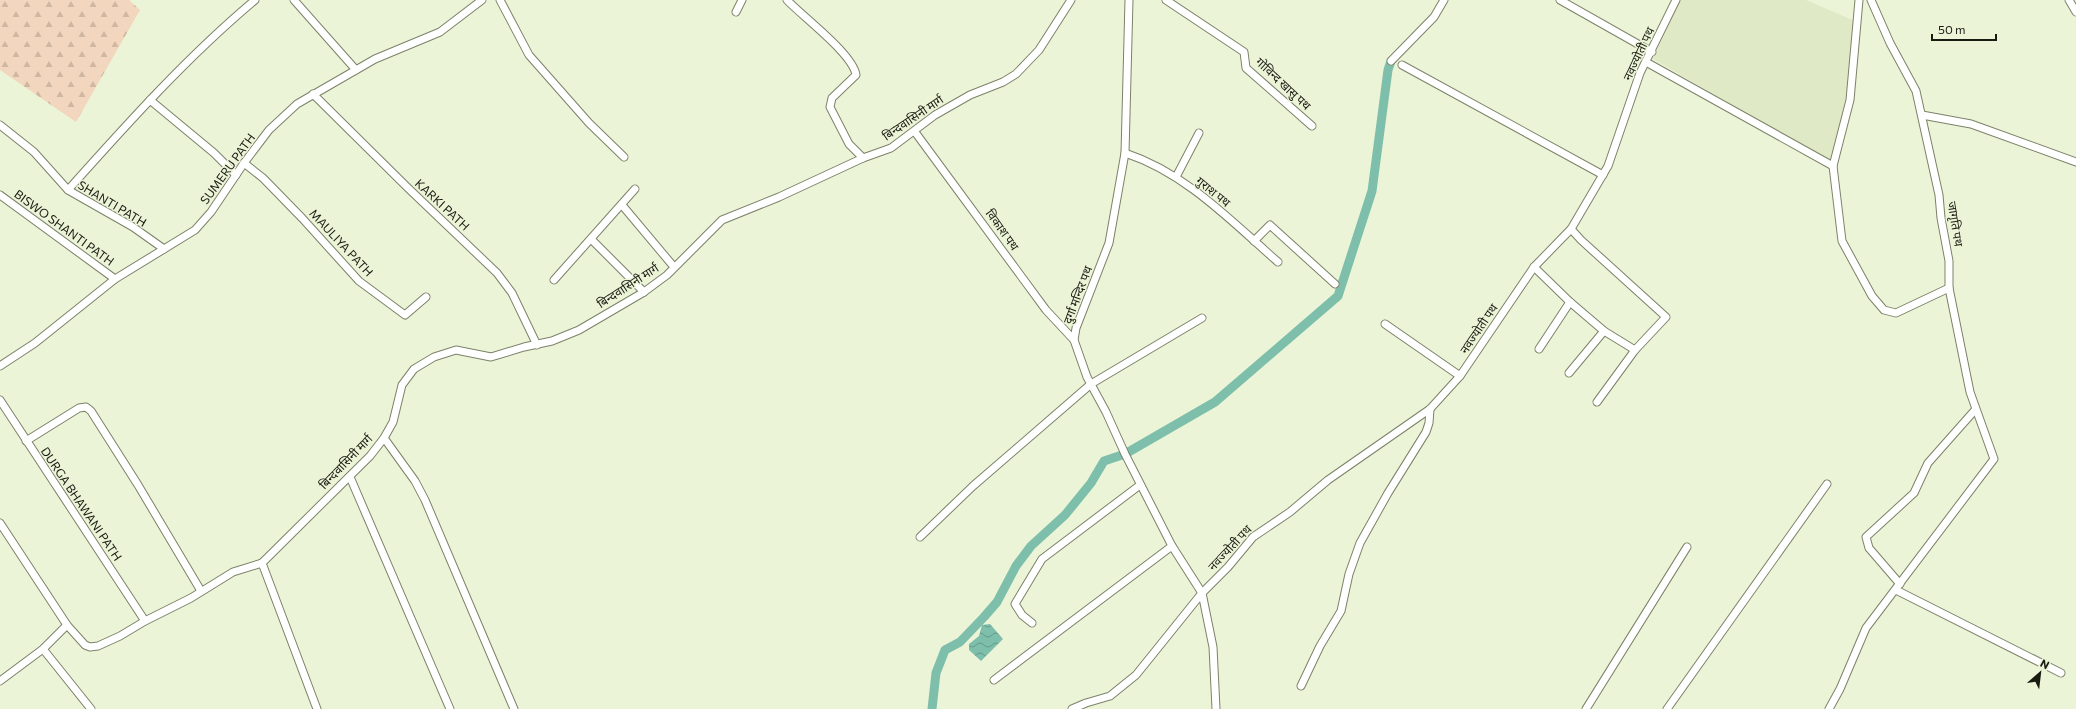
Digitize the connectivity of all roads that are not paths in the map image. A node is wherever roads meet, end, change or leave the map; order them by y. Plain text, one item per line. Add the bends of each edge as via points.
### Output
1 (255, 0) edge
2 (294, 0) edge
3 (482, 0) edge
4 (500, 0) edge
5 (742, 0) edge
6 (787, 0) edge
7 (1071, 0) edge
8 (1129, 0) edge
9 (1166, 0) edge
10 (1444, 0) edge
11 (1560, 0) edge
12 (1676, 0) edge
13 (1859, 0) edge
14 (1871, 0) edge
15 (2070, 0) edge
16 (736, 12) dead end
17 (2076, 12) edge
18 (1652, 52) junction
19 (1391, 61) dead end
20 (1646, 62) junction
21 (1402, 65) dead end
22 (356, 70) junction
23 (313, 94) junction
24 (150, 100) junction
25 (1922, 115) junction
26 (0, 125) edge
27 (1312, 126) dead end
28 (914, 132) junction
29 (1199, 132) dead end
30 (1125, 153) junction
31 (624, 157) dead end
32 (863, 158) junction
33 (2076, 162) edge
34 (244, 163) junction
35 (1832, 166) junction
36 (236, 175) junction
37 (1603, 175) junction
38 (1176, 177) junction
39 (635, 189) dead end
40 (68, 190) junction
41 (0, 195) edge
42 (622, 205) junction
43 (1571, 229) junction
44 (592, 240) junction
45 (1254, 241) junction
46 (164, 249) junction
47 (1278, 262) dead end
48 (674, 267) junction
49 (1534, 267) junction
50 (115, 279) junction
51 (554, 280) dead end
52 (1334, 284) dead end
53 (1949, 288) junction
54 (644, 292) junction
55 (426, 297) dead end
56 (1570, 302) junction
57 (1202, 318) dead end
58 (1385, 324) dead end
59 (1604, 331) junction
60 (1074, 340) junction
61 (537, 345) junction
62 (1538, 349) dead end
63 (1635, 350) junction
64 (0, 366) edge
65 (1569, 373) dead end
66 (1460, 376) junction
67 (1091, 384) junction
68 (0, 400) edge
69 (1598, 402) dead end
70 (1430, 410) junction
71 (1975, 410) junction
72 (384, 438) junction
73 (26, 441) junction
74 (350, 477) junction
75 (1827, 484) dead end
76 (1140, 485) junction
77 (0, 523) edge
78 (920, 537) dead end
79 (1172, 546) junction
80 (1687, 547) dead end
81 (262, 563) junction
82 (1898, 587) junction
83 (201, 591) junction
84 (1202, 593) junction
85 (144, 621) junction
86 (1032, 623) dead end
87 (67, 625) junction
88 (42, 649) junction
89 (2061, 673) dead end
90 (994, 680) dead end
91 (0, 681) edge
92 (1301, 686) dead end
93 (91, 709) edge
94 (318, 709) edge
95 (450, 709) edge
96 (514, 709) edge
97 (1072, 709) edge
98 (1216, 709) edge
99 (1586, 709) edge
100 (1667, 709) edge
101 (1829, 709) edge

1 - 24 street via 225,25
2 - 22 street
3 - 22 street, SUMERU PATH via 440,32 391,51
4 - 31 street via 529,55 589,123
5 - 16 street
6 - 32 street via 830,39 855,69 856,75 832,98 830,106 849,144
7 - 28 street, बिन्दवासिनी मार्ग via 1039,50 1016,74 935,115
8 - 30 street, दुर्गा मन्दिर पथ
9 - 27 street, गोविन्द खासु पथ via 1244,52 1246,68
10 - 19 street via 1434,17
11 - 18 street
12 - 18 street, नवज्योती पथ
13 - 35 street via 1850,100
14 - 25 street, जागृति पथ via 1890,43 1916,90
15 - 17 street
18 - 20 street, नवज्योती पथ
20 - 35 street
20 - 37 street, नवज्योती पथ via 1615,150
21 - 37 street
22 - 23 street, SUMERU PATH
23 - 34 street, SUMERU PATH via 277,121
23 - 61 street, KARKI PATH via 497,273 512,293
24 - 36 street via 214,153
24 - 40 street
25 - 33 street via 1971,124
25 - 53 street, जागृति पथ via 1950,261
26 - 40 street, SHANTI PATH via 34,152
28 - 32 street, बिन्दवासिनी मार्ग via 891,148
28 - 60 street, विकाश पथ via 1046,310
29 - 38 street
30 - 38 street, गुराश पथ
30 - 60 street, दुर्गा मन्दिर पथ via 1109,243 1076,328
32 - 48 street, बिन्दवासिनी मार्ग via 722,220
34 - 36 street, SUMERU PATH
34 - 55 street, MAULIYA PATH via 263,178 302,218 359,281 405,315
35 - 53 street via 1842,241 1872,296 1884,310 1896,313
36 - 46 street, SUMERU PATH via 195,230
37 - 43 street, नवज्योती पथ
38 - 45 street, गुराश पथ via 1200,194
39 - 42 street
40 - 46 street, SHANTI PATH via 133,227
41 - 50 street, BISWO SHANTI PATH
42 - 44 street
42 - 48 street
43 - 49 street, नवज्योती पथ
43 - 63 street via 1666,317
44 - 51 street
44 - 54 street
45 - 47 street, गुराश पथ
45 - 52 street via 1270,225
46 - 50 street, SUMERU PATH
48 - 54 street, बिन्दवासिनी मार्ग
49 - 56 street
49 - 66 street, नवज्योती पथ
50 - 64 street, SUMERU PATH via 35,343
53 - 71 street, जागृति पथ
54 - 61 street, बिन्दवासिनी मार्ग via 579,330
56 - 59 street
56 - 62 street
57 - 67 street
58 - 66 street
59 - 63 street
59 - 65 street
60 - 67 street, दुर्गा मन्दिर पथ
61 - 72 street, बिन्दवासिनी मार्ग via 491,357 456,350 434,357 414,369 402,385 393,422
63 - 69 street
66 - 70 street, नवज्योती पथ
67 - 76 street, दुर्गा मन्दिर पथ
67 - 78 street via 973,486
68 - 73 street, DURGA BHAWANI PATH
70 - 84 street, नवज्योती पथ via 1341,471 1258,534
70 - 92 street via 1426,432 1360,543 1349,574 1341,611 1320,646
71 - 82 street, जागृति पथ via 1994,459
71 - 82 street via 1928,463 1914,493 1866,537 1869,548
72 - 74 street, बिन्दवासिनी मार्ग
72 - 96 street via 415,481 425,500
73 - 83 street via 79,408 86,407 91,410
73 - 85 street, DURGA BHAWANI PATH
74 - 81 street, बिन्दवासिनी मार्ग
74 - 95 street
75 - 100 street
76 - 79 street, दुर्गा मन्दिर पथ
76 - 86 street via 1042,560 1015,604 1022,615
77 - 87 street
79 - 84 street, दुर्गा मन्दिर पथ
79 - 90 street
80 - 99 street
81 - 83 street via 234,572
81 - 94 street
82 - 89 street
82 - 101 street via 1866,628
83 - 85 street via 179,605
84 - 97 street, नवज्योती पथ via 1136,675 1110,696
84 - 98 street via 1213,647
85 - 87 street via 120,636 98,646 88,647
87 - 88 street
88 - 91 street
88 - 93 street

